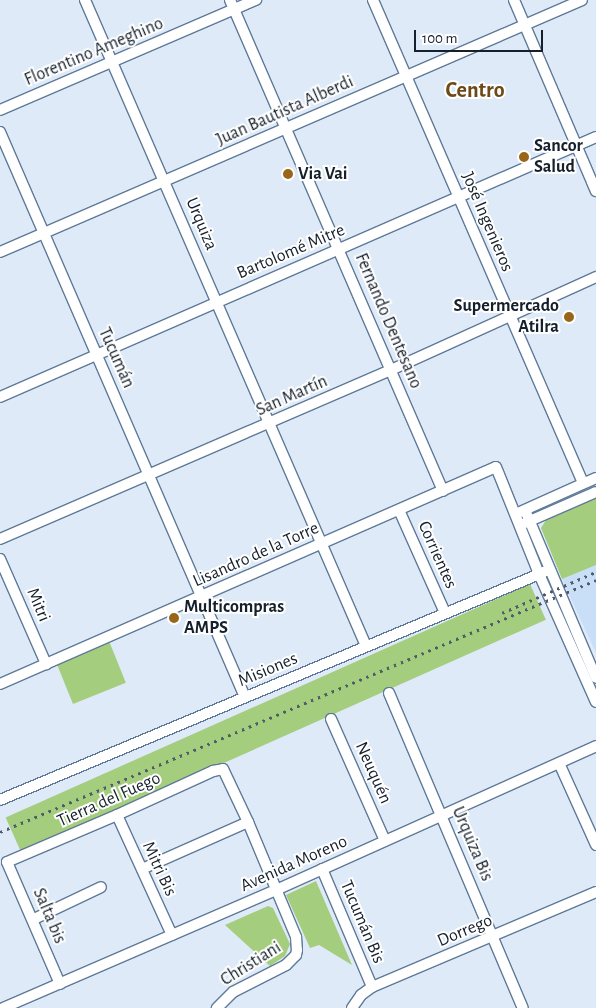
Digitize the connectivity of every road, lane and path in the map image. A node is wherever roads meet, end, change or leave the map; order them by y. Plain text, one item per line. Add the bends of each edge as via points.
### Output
1 (85, 0) edge
2 (256, 0) edge
3 (373, 0) edge
4 (514, 0) edge
5 (582, 0) edge
6 (232, 5) edge
7 (525, 25) junction
8 (112, 62) junction
9 (406, 76) junction
10 (0, 110) edge
11 (286, 129) junction
12 (0, 132) edge
13 (596, 137) edge
14 (576, 146) junction
15 (166, 182) junction
16 (596, 191) edge
17 (458, 197) junction
18 (43, 234) junction
19 (338, 249) junction
20 (0, 252) edge
21 (596, 277) edge
22 (217, 302) junction
23 (510, 316) junction
24 (97, 355) junction
25 (391, 370) junction
26 (0, 397) edge
27 (269, 424) junction
28 (149, 475) junction
29 (596, 478) edge
30 (583, 483) junction
31 (443, 491) junction
32 (596, 492) edge
33 (399, 510) junction
34 (521, 511) junction
35 (530, 520) junction
36 (520, 525) junction
37 (0, 539) edge
38 (322, 544) junction
39 (0, 559) edge
40 (544, 572) junction
41 (202, 596) junction
42 (445, 613) junction
43 (366, 646) junction
44 (46, 664) junction
45 (596, 678) edge
46 (0, 684) edge
47 (390, 693) dead end
48 (245, 697) junction
49 (596, 702) edge
50 (331, 719) dead end
51 (596, 746) edge
52 (559, 763) junction
53 (0, 800) edge
54 (442, 814) junction
55 (117, 815) junction
56 (248, 822) junction
57 (385, 841) junction
58 (596, 845) edge
59 (8, 862) joint
60 (142, 869) junction
61 (322, 869) junction
62 (102, 887) dead end
63 (276, 890) junction
64 (596, 892) edge
65 (34, 919) junction
66 (172, 935) junction
67 (493, 936) junction
68 (60, 984) junction
69 (372, 987) junction
70 (521, 1007) edge
71 (3, 1008) edge
72 (217, 1008) edge
73 (352, 1008) edge

1 - 8 street, Urquiza
2 - 6 street, Florentino Ameghino
3 - 9 street, José Ingenieros
4 - 7 street
5 - 7 street, Juan Bautista Alberdi
6 - 8 street, Florentino Ameghino
6 - 11 street, Fernando Dentesano
7 - 9 street, Juan Bautista Alberdi
7 - 14 street
8 - 10 street, Florentino Ameghino
8 - 15 street, Urquiza
9 - 11 street, Juan Bautista Alberdi
9 - 17 street, José Ingenieros
11 - 15 street, Juan Bautista Alberdi
11 - 19 street, Fernando Dentesano
12 - 18 street, Tucumán
13 - 14 street, Bartolomé Mitre
14 - 16 street
14 - 17 street, Bartolomé Mitre
15 - 18 street, Juan Bautista Alberdi
15 - 22 street, Urquiza
17 - 19 street, Bartolomé Mitre
17 - 23 street, José Ingenieros
18 - 20 street, Juan Bautista Alberdi
18 - 24 street, Tucumán
19 - 22 street, Bartolomé Mitre
19 - 25 street, Fernando Dentesano
21 - 23 street, San Martín
22 - 24 street, Bartolomé Mitre
22 - 27 street, Urquiza
23 - 25 street, San Martín
23 - 30 street, José Ingenieros
24 - 26 street, Bartolomé Mitre
24 - 28 street, Tucumán
25 - 27 street, San Martín
25 - 31 street, Fernando Dentesano
27 - 28 street, San Martín
27 - 38 street, Urquiza
28 - 37 street, San Martín
28 - 41 street, Tucumán
29 - 30 street
30 - 34 street
31 - 33 street, Lisandro de la Torre
31 - 34 street, Lisandro de la Torre via 496,467
32 - 35 street
33 - 38 street, Lisandro de la Torre
33 - 42 street, Corrientes
34 - 35 street
34 - 36 street
35 - 36 street
35 - 40 street
36 - 40 street
38 - 41 street, Lisandro de la Torre
38 - 43 street
39 - 44 street, Mitri
40 - 42 street, Misiones
40 - 45 street
40 - 49 street
41 - 44 street, Lisandro de la Torre
41 - 48 street
42 - 43 street, Misiones
43 - 48 street, Misiones
44 - 46 street, Lisandro de la Torre
47 - 54 street, Urquiza Bis
48 - 53 street, Misiones
50 - 57 street, Neuquén
51 - 52 street, Avenida Moreno
52 - 54 street, Avenida Moreno
52 - 58 street
54 - 57 street, Avenida Moreno
54 - 67 street, Urquiza Bis
55 - 56 street, Tierra del Fuego via 223,769
55 - 59 street, Tierra del Fuego
55 - 60 street, Mitri Bis
56 - 60 street
56 - 63 street
57 - 61 street, Avenida Moreno
59 - 65 street, Salta bis
60 - 66 street, Mitri Bis
61 - 63 street, Avenida Moreno
61 - 69 street, Tucumán Bis
62 - 65 street
63 - 66 street, Avenida Moreno
63 - 72 street, Christiani via 296,937 296,955 286,965 233,992
64 - 67 street, Dorrego
65 - 68 street, Salta bis
66 - 68 street, Avenida Moreno
67 - 69 street, Dorrego
67 - 70 street, Urquiza Bis
68 - 71 street, Avenida Moreno
69 - 73 street, Dorrego

